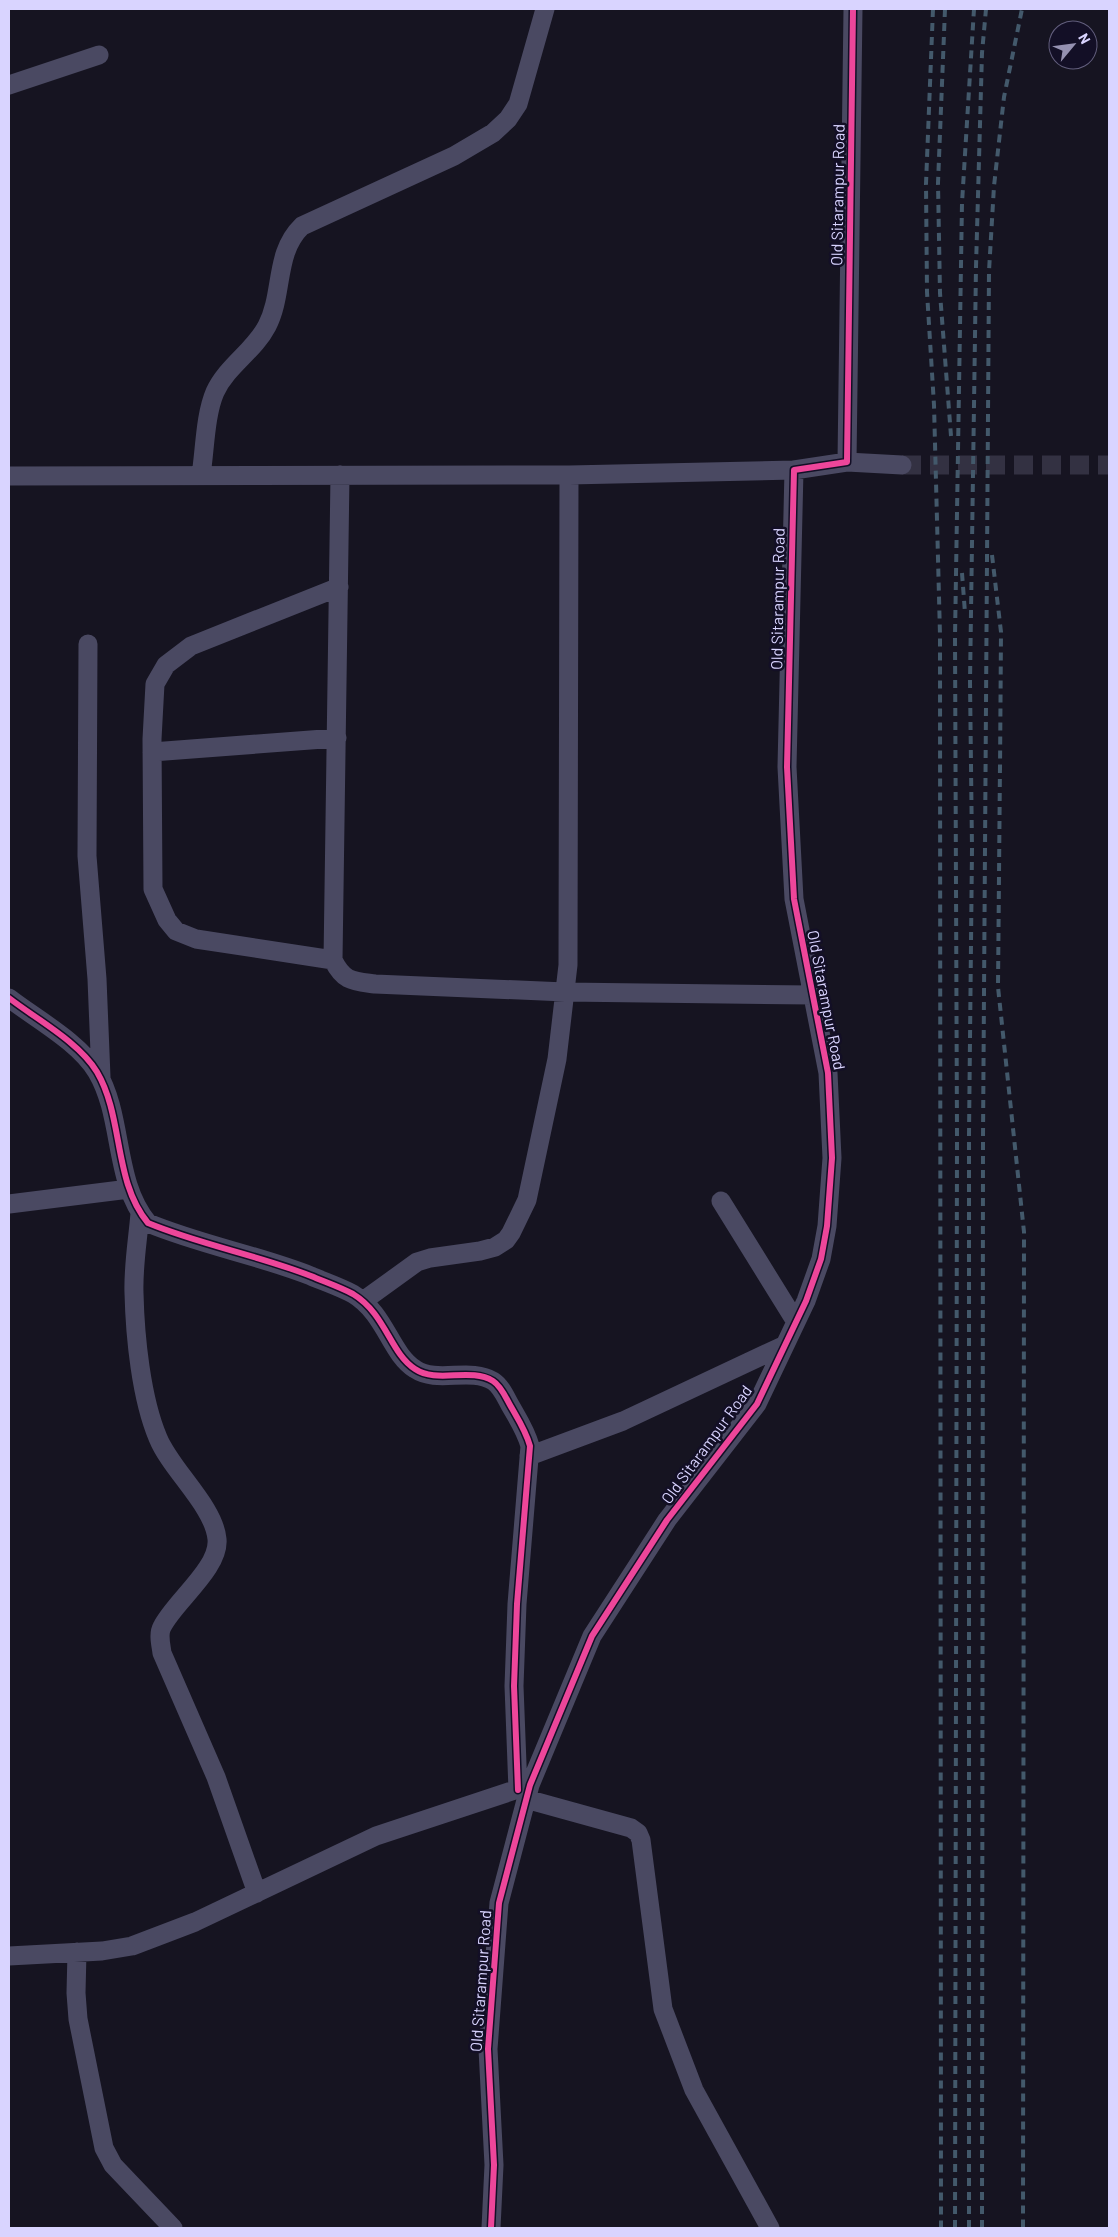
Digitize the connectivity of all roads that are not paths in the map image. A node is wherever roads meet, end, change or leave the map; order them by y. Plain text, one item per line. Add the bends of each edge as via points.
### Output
1 (545, 9) edge
2 (853, 9) edge
3 (99, 55) dead end
4 (9, 85) edge
5 (847, 462) junction
6 (902, 465) tunnel mouth
7 (794, 470) junction
8 (569, 474) junction
9 (202, 475) junction
10 (340, 475) junction
11 (9, 476) edge
12 (338, 588) junction
13 (88, 644) dead end
14 (337, 738) junction
15 (152, 752) junction
16 (333, 960) junction
17 (565, 992) junction
18 (812, 995) junction
19 (9, 998) edge
20 (101, 1080) junction
21 (129, 1190) junction
22 (721, 1201) dead end
23 (9, 1204) edge
24 (140, 1213) junction
25 (363, 1301) junction
26 (796, 1322) junction
27 (785, 1345) junction
28 (529, 1456) junction
29 (525, 1791) junction
30 (257, 1893) junction
31 (78, 1952) junction
32 (9, 1956) edge
33 (173, 2228) edge
34 (491, 2228) edge
35 (770, 2228) edge

1 - 9 street via 518,104 493,133 454,156 302,226 292,236 267,326 215,392
2 - 5 street, Old Sitarampur Road
3 - 4 street
5 - 6 street
5 - 7 street
7 - 8 street
7 - 18 street, Old Sitarampur Road via 787,768 794,899
8 - 10 street
8 - 17 street via 568,965
9 - 10 street
9 - 11 street
10 - 12 street
12 - 14 street
12 - 15 street via 191,646 166,665 155,684
13 - 20 street via 87,856
14 - 15 street
14 - 16 street
15 - 16 street via 153,889 166,920 176,931 196,939
16 - 17 street via 339,973 350,981
17 - 18 street
17 - 25 street via 557,1059 527,1200 511,1233 495,1247 417,1262
18 - 26 street, Old Sitarampur Road via 828,1073 832,1158 821,1259
19 - 20 street via 76,1048 89,1060
20 - 21 street
21 - 23 street
21 - 24 street
22 - 26 street
24 - 25 street via 148,1223 288,1267
24 - 30 street via 134,1292 138,1350 147,1401 158,1438 208,1514 218,1540 216,1553 161,1628 162,1653 216,1777
25 - 28 street via 383,1324 403,1358 420,1373 482,1377 494,1381 528,1438
26 - 27 street, Old Sitarampur Road
27 - 28 street via 624,1421
27 - 29 street, Old Sitarampur Road via 757,1404 667,1520 592,1636
28 - 29 street via 514,1686
29 - 30 street via 376,1836
29 - 34 street, Old Sitarampur Road via 499,1903 488,2048 494,2165
29 - 35 street via 638,1833 663,2009 694,2090
30 - 31 street via 132,1946
31 - 32 street
31 - 33 street via 78,2019 104,2148 114,2165

